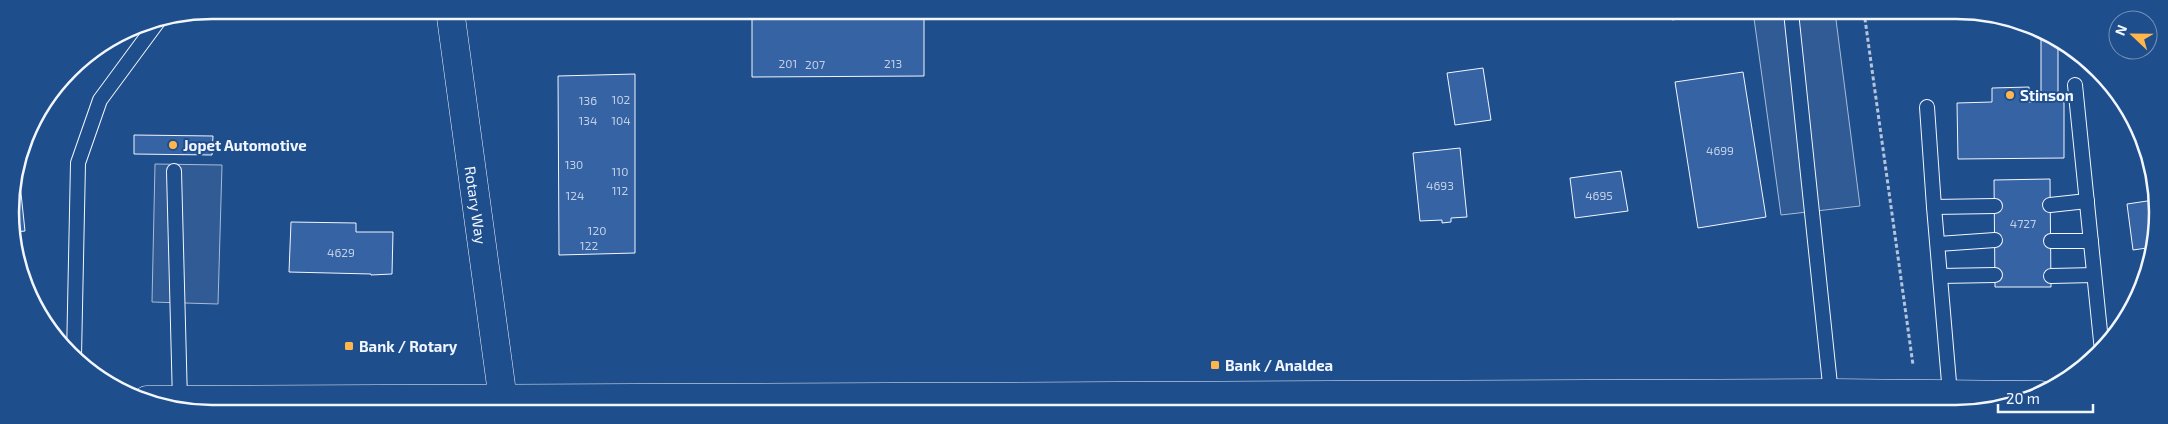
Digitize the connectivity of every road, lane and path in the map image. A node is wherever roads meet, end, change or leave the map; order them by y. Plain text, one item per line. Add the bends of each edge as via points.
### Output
1 (451, 19) edge
2 (1792, 19) edge
3 (1865, 19) edge
4 (153, 28) edge
5 (2075, 85) dead end
6 (1927, 107) dead end
7 (174, 171) dead end
8 (2087, 201) junction
9 (2050, 205) dead end
10 (1995, 206) dead end
11 (1934, 207) junction
12 (1995, 240) dead end
13 (2051, 241) dead end
14 (2091, 241) junction
15 (1938, 244) junction
16 (1995, 275) dead end
17 (2094, 275) junction
18 (1940, 276) junction
19 (2051, 276) dead end
20 (2101, 339) edge
21 (74, 348) edge
22 (1917, 394) junction
23 (1950, 394) junction
24 (2021, 394) edge
25 (503, 400) junction
26 (169, 401) edge
27 (180, 401) junction
28 (1833, 403) edge
29 (1284, 404) edge

1 - 25 main road, Rotary Way
2 - 28 lane
3 - 22 path
4 - 21 lane via 100,100 78,163
5 - 8 lane
6 - 11 lane
7 - 27 lane
8 - 9 lane
8 - 14 lane
10 - 11 lane
11 - 15 lane
12 - 15 lane
13 - 14 lane
14 - 17 lane
15 - 18 lane
16 - 18 lane
17 - 19 lane
17 - 20 lane
18 - 23 lane
22 - 23 main road
22 - 28 main road
23 - 24 main road
25 - 27 main road
25 - 29 main road
26 - 27 main road
28 - 29 main road

